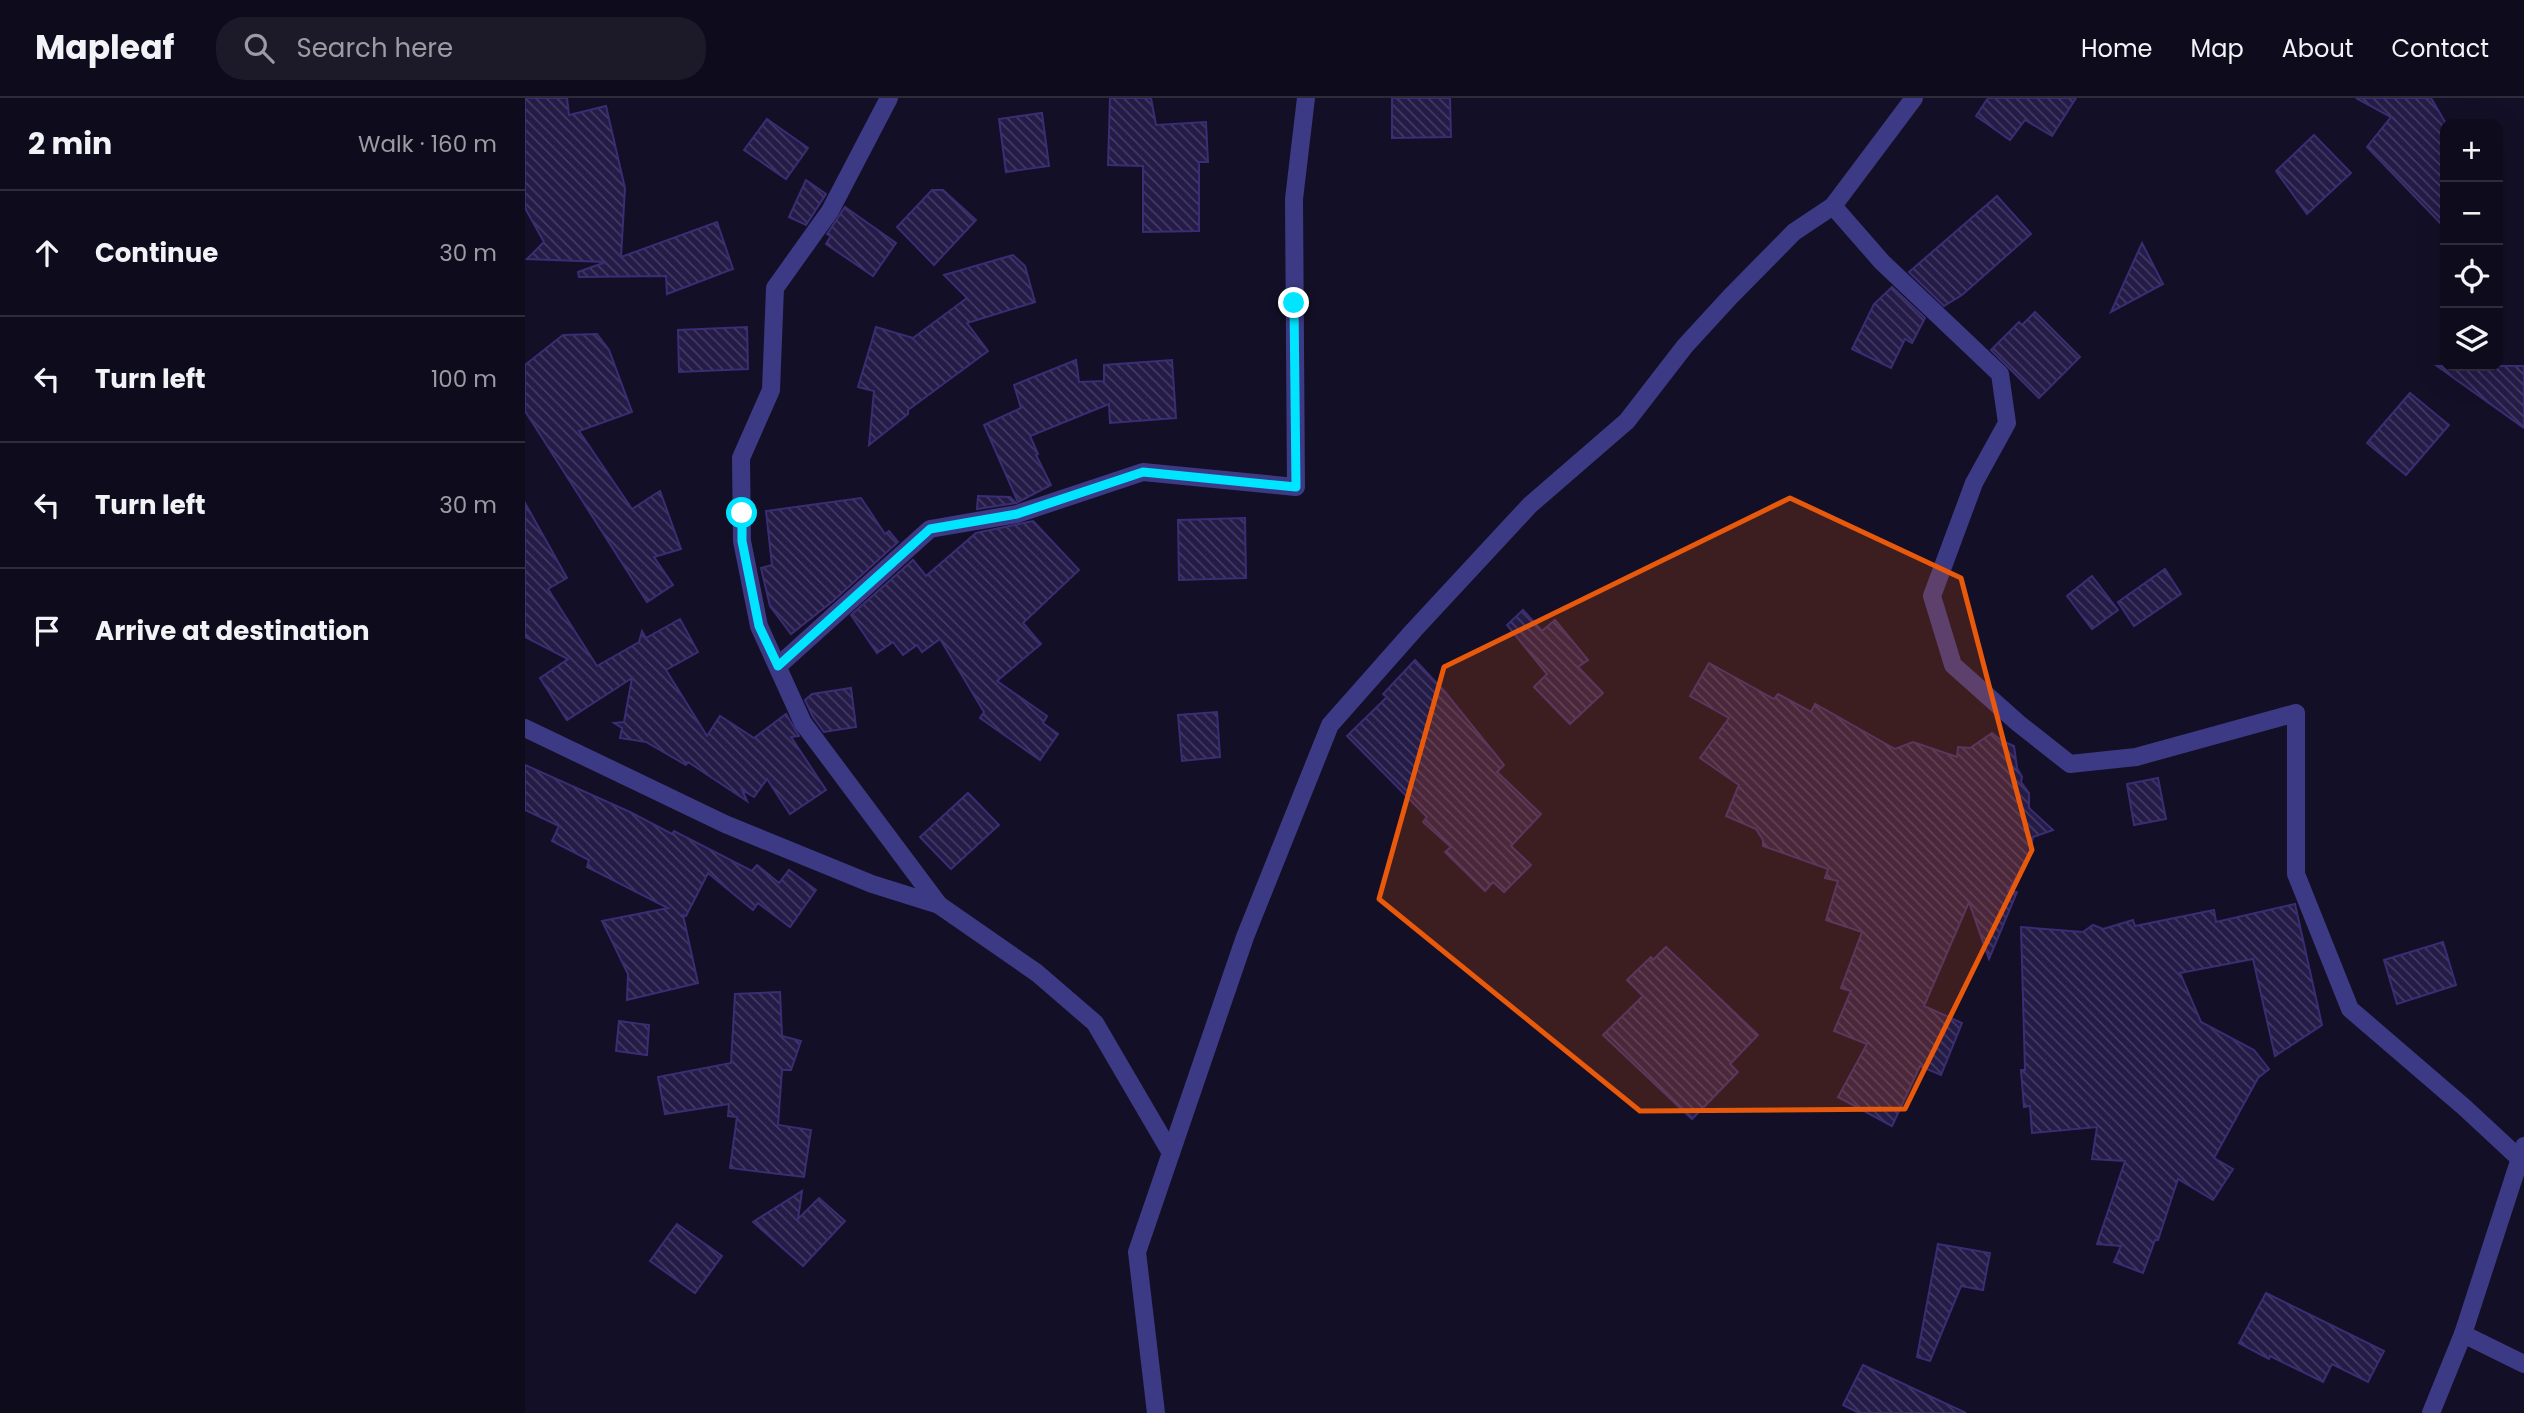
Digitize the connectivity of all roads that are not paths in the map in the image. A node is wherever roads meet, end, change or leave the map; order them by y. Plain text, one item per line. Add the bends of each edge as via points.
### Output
1 (889, 98) edge
2 (1306, 98) edge
3 (1914, 98) edge
4 (1833, 205) junction
5 (778, 666) junction
6 (525, 728) edge
7 (939, 905) junction
8 (2522, 1152) edge
9 (1171, 1153) junction
10 (2463, 1334) junction
11 (2524, 1364) edge
12 (1156, 1413) edge
13 (2431, 1413) edge

1 - 5 street via 830,211 775,288 771,390 741,458 742,541 759,626
2 - 5 street via 1294,199 1296,487 1143,472 1017,514 930,529
3 - 4 street
4 - 8 street via 1882,262 2000,374 2007,424 1974,483 1932,596 1953,665 2070,764 2136,757 2296,713 2296,874 2350,1009
4 - 9 street via 1794,232 1730,297 1627,421 1530,505 1330,725 1245,937
5 - 7 street via 803,723
6 - 7 street via 725,824 872,884
7 - 9 street via 1037,973 1095,1023
8 - 10 street
9 - 12 street via 1137,1252
10 - 11 street
10 - 13 street

